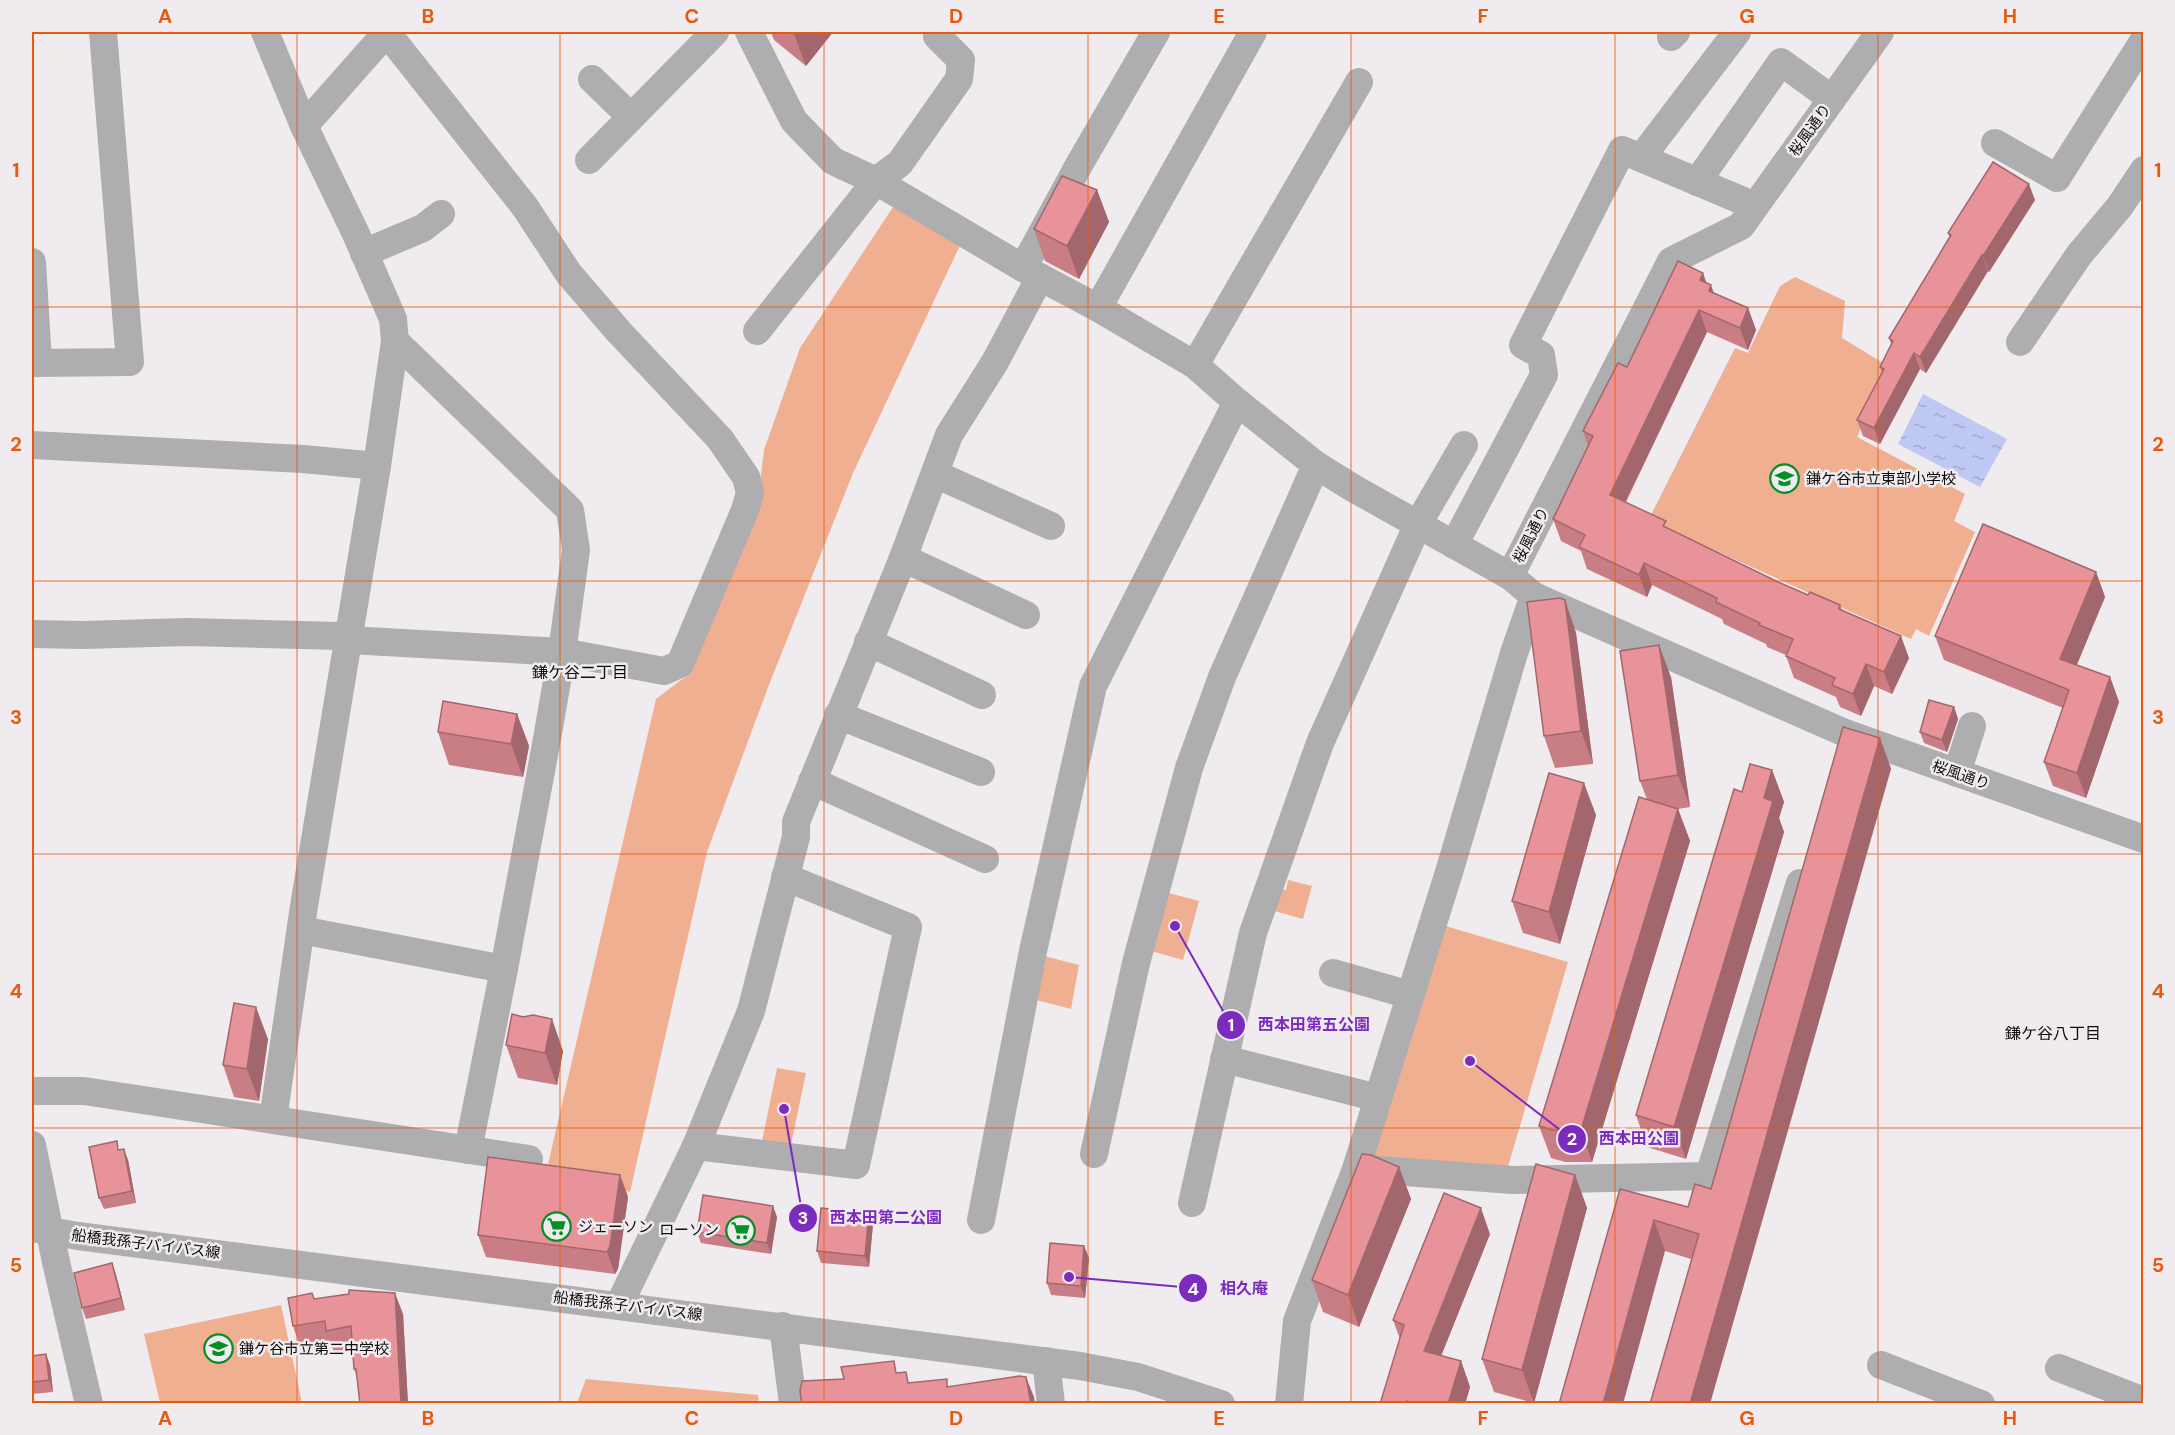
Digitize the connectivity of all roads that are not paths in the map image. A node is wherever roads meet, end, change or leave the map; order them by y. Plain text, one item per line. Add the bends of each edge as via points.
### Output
1 (103, 32) edge
2 (265, 32) edge
3 (387, 32) edge
4 (715, 32) edge
5 (749, 32) edge
6 (941, 32) edge
7 (1156, 32) edge
8 (1253, 32) edge
9 (1737, 32) edge
10 (1880, 32) edge
11 (2144, 40) edge
12 (592, 79) dead end
13 (1359, 82) dead end
14 (1832, 99) junction
15 (630, 116) junction
16 (303, 126) junction
17 (1995, 143) dead end
18 (1641, 158) junction
19 (589, 160) dead end
20 (2144, 170) edge
21 (876, 181) junction
22 (1697, 182) junction
23 (1755, 206) junction
24 (441, 214) dead end
25 (364, 253) junction
26 (32, 262) edge
27 (1032, 273) junction
28 (1098, 308) junction
29 (757, 331) dead end
30 (395, 341) junction
31 (2020, 342) dead end
32 (35, 363) edge
33 (1195, 365) junction
34 (1237, 402) junction
35 (32, 445) edge
36 (1464, 445) dead end
37 (1316, 465) junction
38 (377, 466) junction
39 (935, 474) junction
40 (1418, 524) junction
41 (1051, 526) dead end
42 (1454, 545) junction
43 (903, 558) junction
44 (1510, 576) junction
45 (1534, 596) junction
46 (1026, 615) dead end
47 (32, 634) edge
48 (349, 639) junction
49 (868, 642) junction
50 (562, 652) junction
51 (982, 694) dead end
52 (838, 715) junction
53 (1972, 726) dead end
54 (1845, 733) junction
55 (1837, 762) edge
56 (981, 772) dead end
57 (1957, 773) junction
58 (812, 781) junction
59 (2144, 839) edge
60 (985, 859) dead end
61 (1806, 862) edge
62 (785, 877) junction
63 (301, 930) junction
64 (504, 969) junction
65 (1333, 973) dead end
66 (1410, 994) junction
67 (1224, 1059) junction
68 (32, 1091) edge
69 (1378, 1098) junction
70 (273, 1119) junction
71 (32, 1145) edge
72 (696, 1146) junction
73 (468, 1150) junction
74 (1094, 1154) dead end
75 (528, 1159) dead end
76 (1356, 1169) junction
77 (1192, 1203) dead end
78 (981, 1220) dead end
79 (41, 1230) edge
80 (619, 1305) junction
81 (783, 1326) junction
82 (1046, 1361) junction
83 (1881, 1365) dead end
84 (2059, 1368) dead end
85 (1165, 1394) edge
86 (2144, 1401) edge
87 (89, 1404) edge
88 (794, 1404) edge
89 (1051, 1404) edge
90 (1221, 1404) edge
91 (1289, 1404) edge
92 (1981, 1404) edge

1 - 32 street via 130,362
2 - 16 street
3 - 16 street
3 - 50 street via 525,207 569,274 618,332 720,439 746,477 754,482 680,664 664,671
4 - 15 street
5 - 21 street via 794,121 833,161
6 - 21 street via 937,36 961,60 959,79 900,163
7 - 27 street via 1080,163
8 - 28 street
9 - 18 street
10 - 14 street, 桜風通り
11 - 17 street via 2057,178
12 - 15 street
13 - 33 street
14 - 22 street via 1780,62
14 - 23 street, 桜風通り
15 - 19 street
16 - 25 street
18 - 22 street
18 - 42 street via 1622,150 1523,345 1541,355 1544,375
20 - 31 street via 2112,201
21 - 27 street
21 - 29 street
22 - 23 street
23 - 44 street, 桜風通り via 1741,226 1671,261
24 - 25 street via 423,228
25 - 30 street via 393,319
26 - 32 street
27 - 28 street
27 - 39 street via 996,363 949,435
28 - 33 street
30 - 38 street
30 - 50 street via 570,510 576,550
33 - 34 street
34 - 37 street
34 - 78 street via 1093,686 1033,951
35 - 38 street
36 - 40 street
37 - 40 street
37 - 74 street via 1222,677 1189,768 1136,963
38 - 48 street
39 - 41 street
39 - 43 street
40 - 42 street
40 - 67 street via 1320,743 1253,933
42 - 44 street
43 - 46 street
43 - 49 street
44 - 45 street, 桜風通り
45 - 54 street, 桜風通り
45 - 66 street
47 - 48 street via 187,632
48 - 50 street
48 - 63 street
49 - 51 street
49 - 52 street
50 - 64 street
52 - 56 street
52 - 58 street
53 - 57 street
54 - 55 street
54 - 57 street, 桜風通り
57 - 59 street, 桜風通り
58 - 60 street
58 - 62 street via 795,822 796,837
61 - 76 street via 1710,1176 1513,1180
62 - 72 street via 751,1011
62 - 72 street via 908,927 856,1165
63 - 64 street
63 - 70 street
64 - 73 street via 505,1026
65 - 66 street
66 - 69 street
67 - 69 street
67 - 77 street
68 - 70 street via 84,1091
69 - 76 street
70 - 73 street
71 - 79 street
72 - 80 street
73 - 75 street
76 - 91 street via 1297,1321
79 - 80 street, 船橋我孫子バイパス線
79 - 87 street
80 - 81 street, 船橋我孫子バイパス線
81 - 82 street, 船橋我孫子バイパス線
81 - 88 street
82 - 85 street, 船橋我孫子バイパス線 via 1138,1377
82 - 89 street
83 - 92 street
84 - 86 street
85 - 90 street, 船橋我孫子バイパス線

